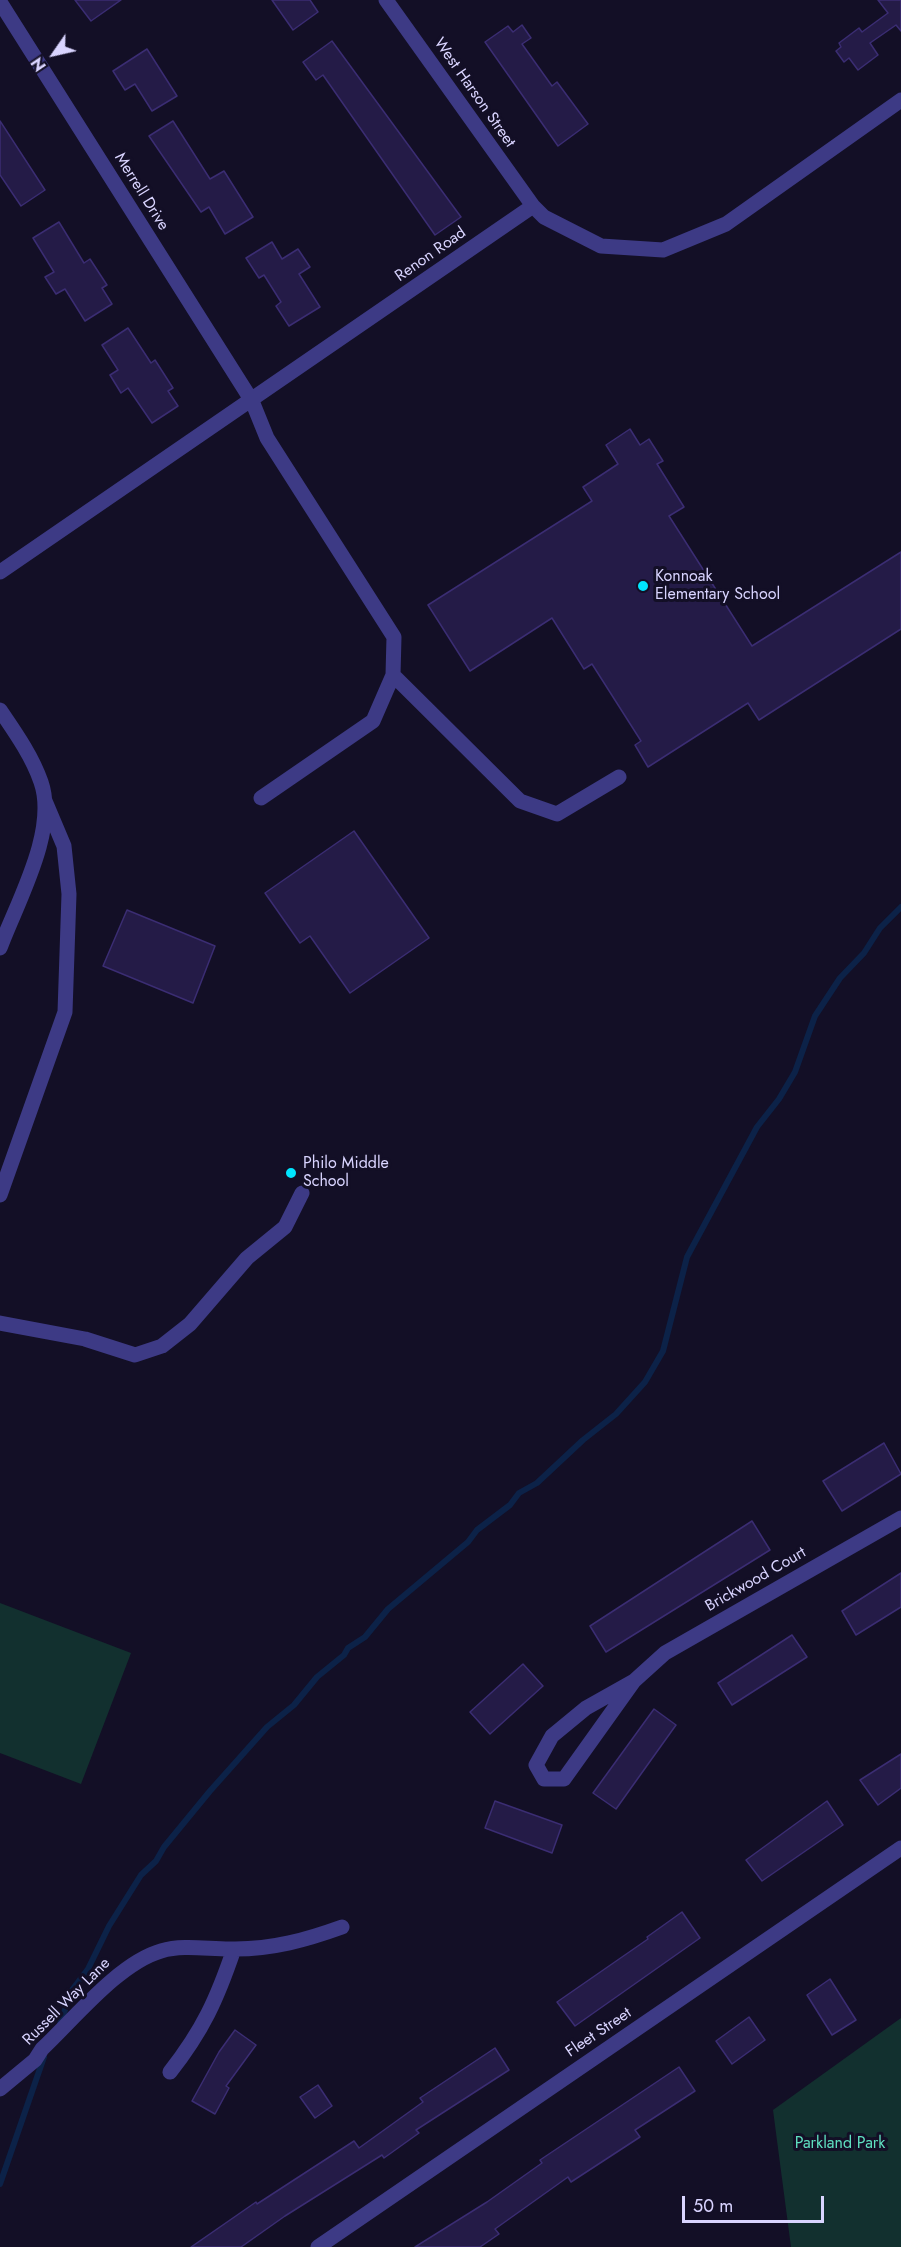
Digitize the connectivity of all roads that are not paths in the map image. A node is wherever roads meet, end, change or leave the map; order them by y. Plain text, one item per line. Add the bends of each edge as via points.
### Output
1 (386, 0) edge
2 (0, 2) edge
3 (901, 100) edge
4 (533, 206) junction
5 (252, 401) junction
6 (0, 572) edge
7 (393, 675) junction
8 (0, 710) edge
9 (619, 777) dead end
10 (261, 798) dead end
11 (45, 801) junction
12 (0, 948) edge
13 (302, 1193) dead end
14 (0, 1196) edge
15 (0, 1323) edge
16 (901, 1518) edge
17 (634, 1680) junction
18 (901, 1848) edge
19 (342, 1927) dead end
20 (234, 1949) junction
21 (170, 2072) dead end
22 (0, 2089) edge
23 (318, 2247) edge

1 - 4 street, West Harson Street
2 - 5 street, Merrell Drive
3 - 4 street via 726,224 663,250 601,246 544,217
4 - 5 street, Renon Road
5 - 6 street, Renon Road
5 - 7 street, Merrell Drive via 267,438 394,637
7 - 9 street via 520,801 557,814
7 - 10 street via 373,721
8 - 11 street via 35,768
11 - 12 street via 40,844
11 - 14 street via 64,846 69,894 65,1012
13 - 15 street via 285,1227 247,1258 190,1324 162,1346 135,1355 85,1339
16 - 17 street, Brickwood Court via 665,1653
17 - 17 street, Brickwood Court via 564,1779 544,1779 536,1765 552,1736 586,1708
18 - 23 street, Fleet Street
19 - 20 street, Russell Way Lane via 278,1947
20 - 21 street via 220,1991 196,2039
20 - 22 street, Russell Way Lane via 162,1951 138,1961 116,1976 35,2060

